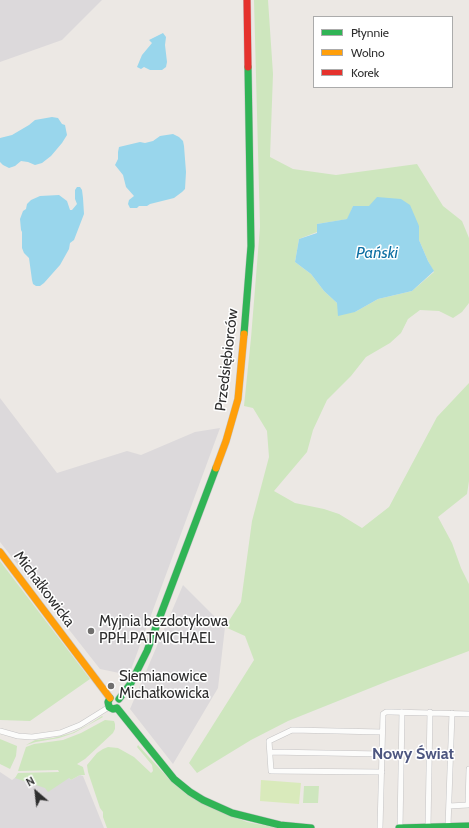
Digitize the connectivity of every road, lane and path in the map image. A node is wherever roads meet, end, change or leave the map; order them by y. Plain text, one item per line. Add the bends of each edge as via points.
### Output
1 (247, 0) edge
2 (0, 552) edge
3 (110, 698) junction
4 (119, 699) junction
5 (109, 706) junction
6 (117, 708) junction
7 (402, 712) junction
8 (430, 712) junction
9 (452, 713) junction
10 (469, 714) edge
11 (0, 731) edge
12 (382, 732) junction
13 (270, 752) junction
14 (382, 754) junction
15 (469, 769) edge
16 (382, 772) junction
17 (449, 806) junction
18 (448, 826) junction
19 (469, 826) edge
20 (428, 827) edge
21 (311, 828) edge
22 (380, 828) edge
23 (400, 828) edge

1 - 4 street, Przedsiębiorców via 251,246 238,399 226,441 148,652
2 - 3 street, Michałkowicka
3 - 4 street
3 - 5 street
4 - 6 street via 120,705
5 - 6 street
5 - 11 street via 80,725 56,734 27,736
6 - 21 street via 170,774 190,792 232,813 280,825
7 - 8 street
7 - 12 street via 383,714
7 - 23 street
8 - 9 street
8 - 20 street
9 - 10 street
9 - 17 street
12 - 13 street via 292,730 269,741
12 - 14 street
13 - 14 street
13 - 16 street via 271,771
14 - 16 street
15 - 17 street via 468,805
16 - 22 street
17 - 18 street
18 - 19 street
18 - 20 street
20 - 23 street

